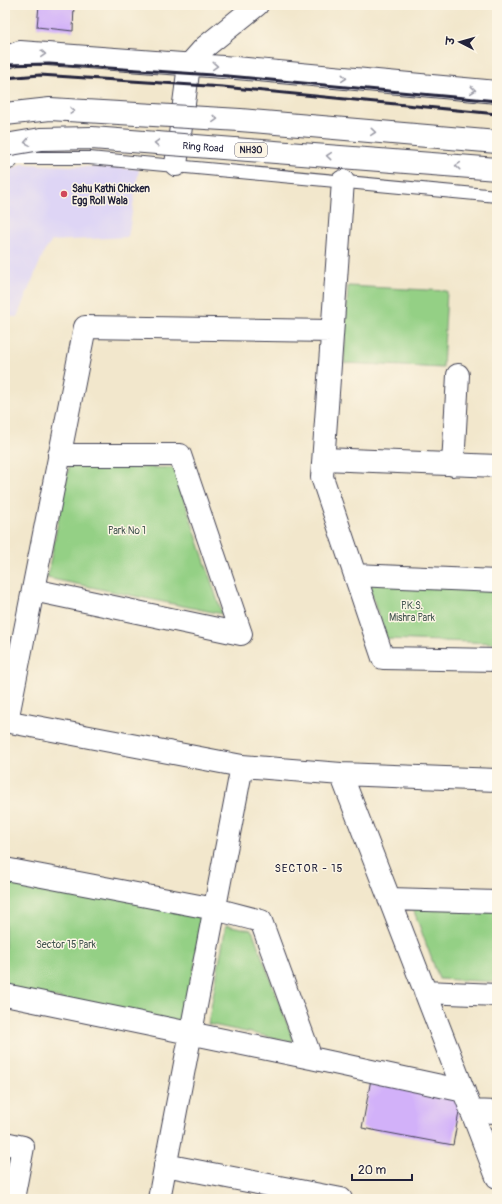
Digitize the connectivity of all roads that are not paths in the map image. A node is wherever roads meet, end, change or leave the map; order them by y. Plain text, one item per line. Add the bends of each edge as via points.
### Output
1 (257, 5) edge
2 (5, 58) edge
3 (189, 64) junction
4 (497, 92) edge
5 (5, 114) edge
6 (497, 142) edge
7 (6, 155) edge
8 (176, 165) junction
9 (497, 169) edge
10 (343, 181) junction
11 (497, 196) edge
12 (332, 331) junction
13 (458, 375) dead end
14 (59, 456) junction
15 (324, 460) junction
16 (453, 465) junction
17 (497, 466) edge
18 (355, 575) junction
19 (497, 581) edge
20 (32, 590) junction
21 (497, 660) edge
22 (6, 721) edge
23 (242, 766) junction
24 (341, 774) junction
25 (497, 780) edge
26 (5, 869) edge
27 (389, 899) junction
28 (497, 902) edge
29 (215, 909) junction
30 (425, 992) junction
31 (5, 995) edge
32 (497, 995) edge
33 (191, 1034) junction
34 (310, 1058) junction
35 (464, 1091) junction
36 (471, 1111) junction
37 (497, 1112) edge
38 (5, 1143) edge
39 (165, 1165) junction
40 (497, 1177) edge
41 (13, 1199) edge
42 (159, 1199) edge
43 (341, 1199) edge

1 - 3 main road via 205,47
2 -> 3 main road via 20,52
3 -> 4 main road
3 - 8 main road
5 -> 6 main road, bridge via 50,109 240,120
7 - 8 lane
9 -> 7 main road, Ring Road / NH30, bridge via 92,138 41,139
8 - 10 lane
10 - 11 lane
10 - 12 main road
12 - 14 main road via 85,327
12 - 15 main road
13 - 16 main road
14 - 20 main road
14 - 20 main road via 180,455 241,634
15 - 16 main road
15 - 18 main road via 322,477
16 - 17 main road
18 - 19 main road
18 - 21 main road via 383,658
20 - 22 main road
22 - 23 main road
23 - 24 main road
23 - 29 main road
24 - 25 main road
24 - 27 main road
26 - 29 main road
27 - 28 main road
27 - 30 main road
29 - 33 main road
29 - 34 main road via 261,920
30 - 32 main road
30 - 35 main road
31 - 33 main road
33 - 34 main road
33 - 39 main road
34 - 35 main road
35 - 36 main road
36 - 37 main road
36 - 40 main road
38 - 41 main road via 23,1147
39 - 42 main road
39 - 43 main road

